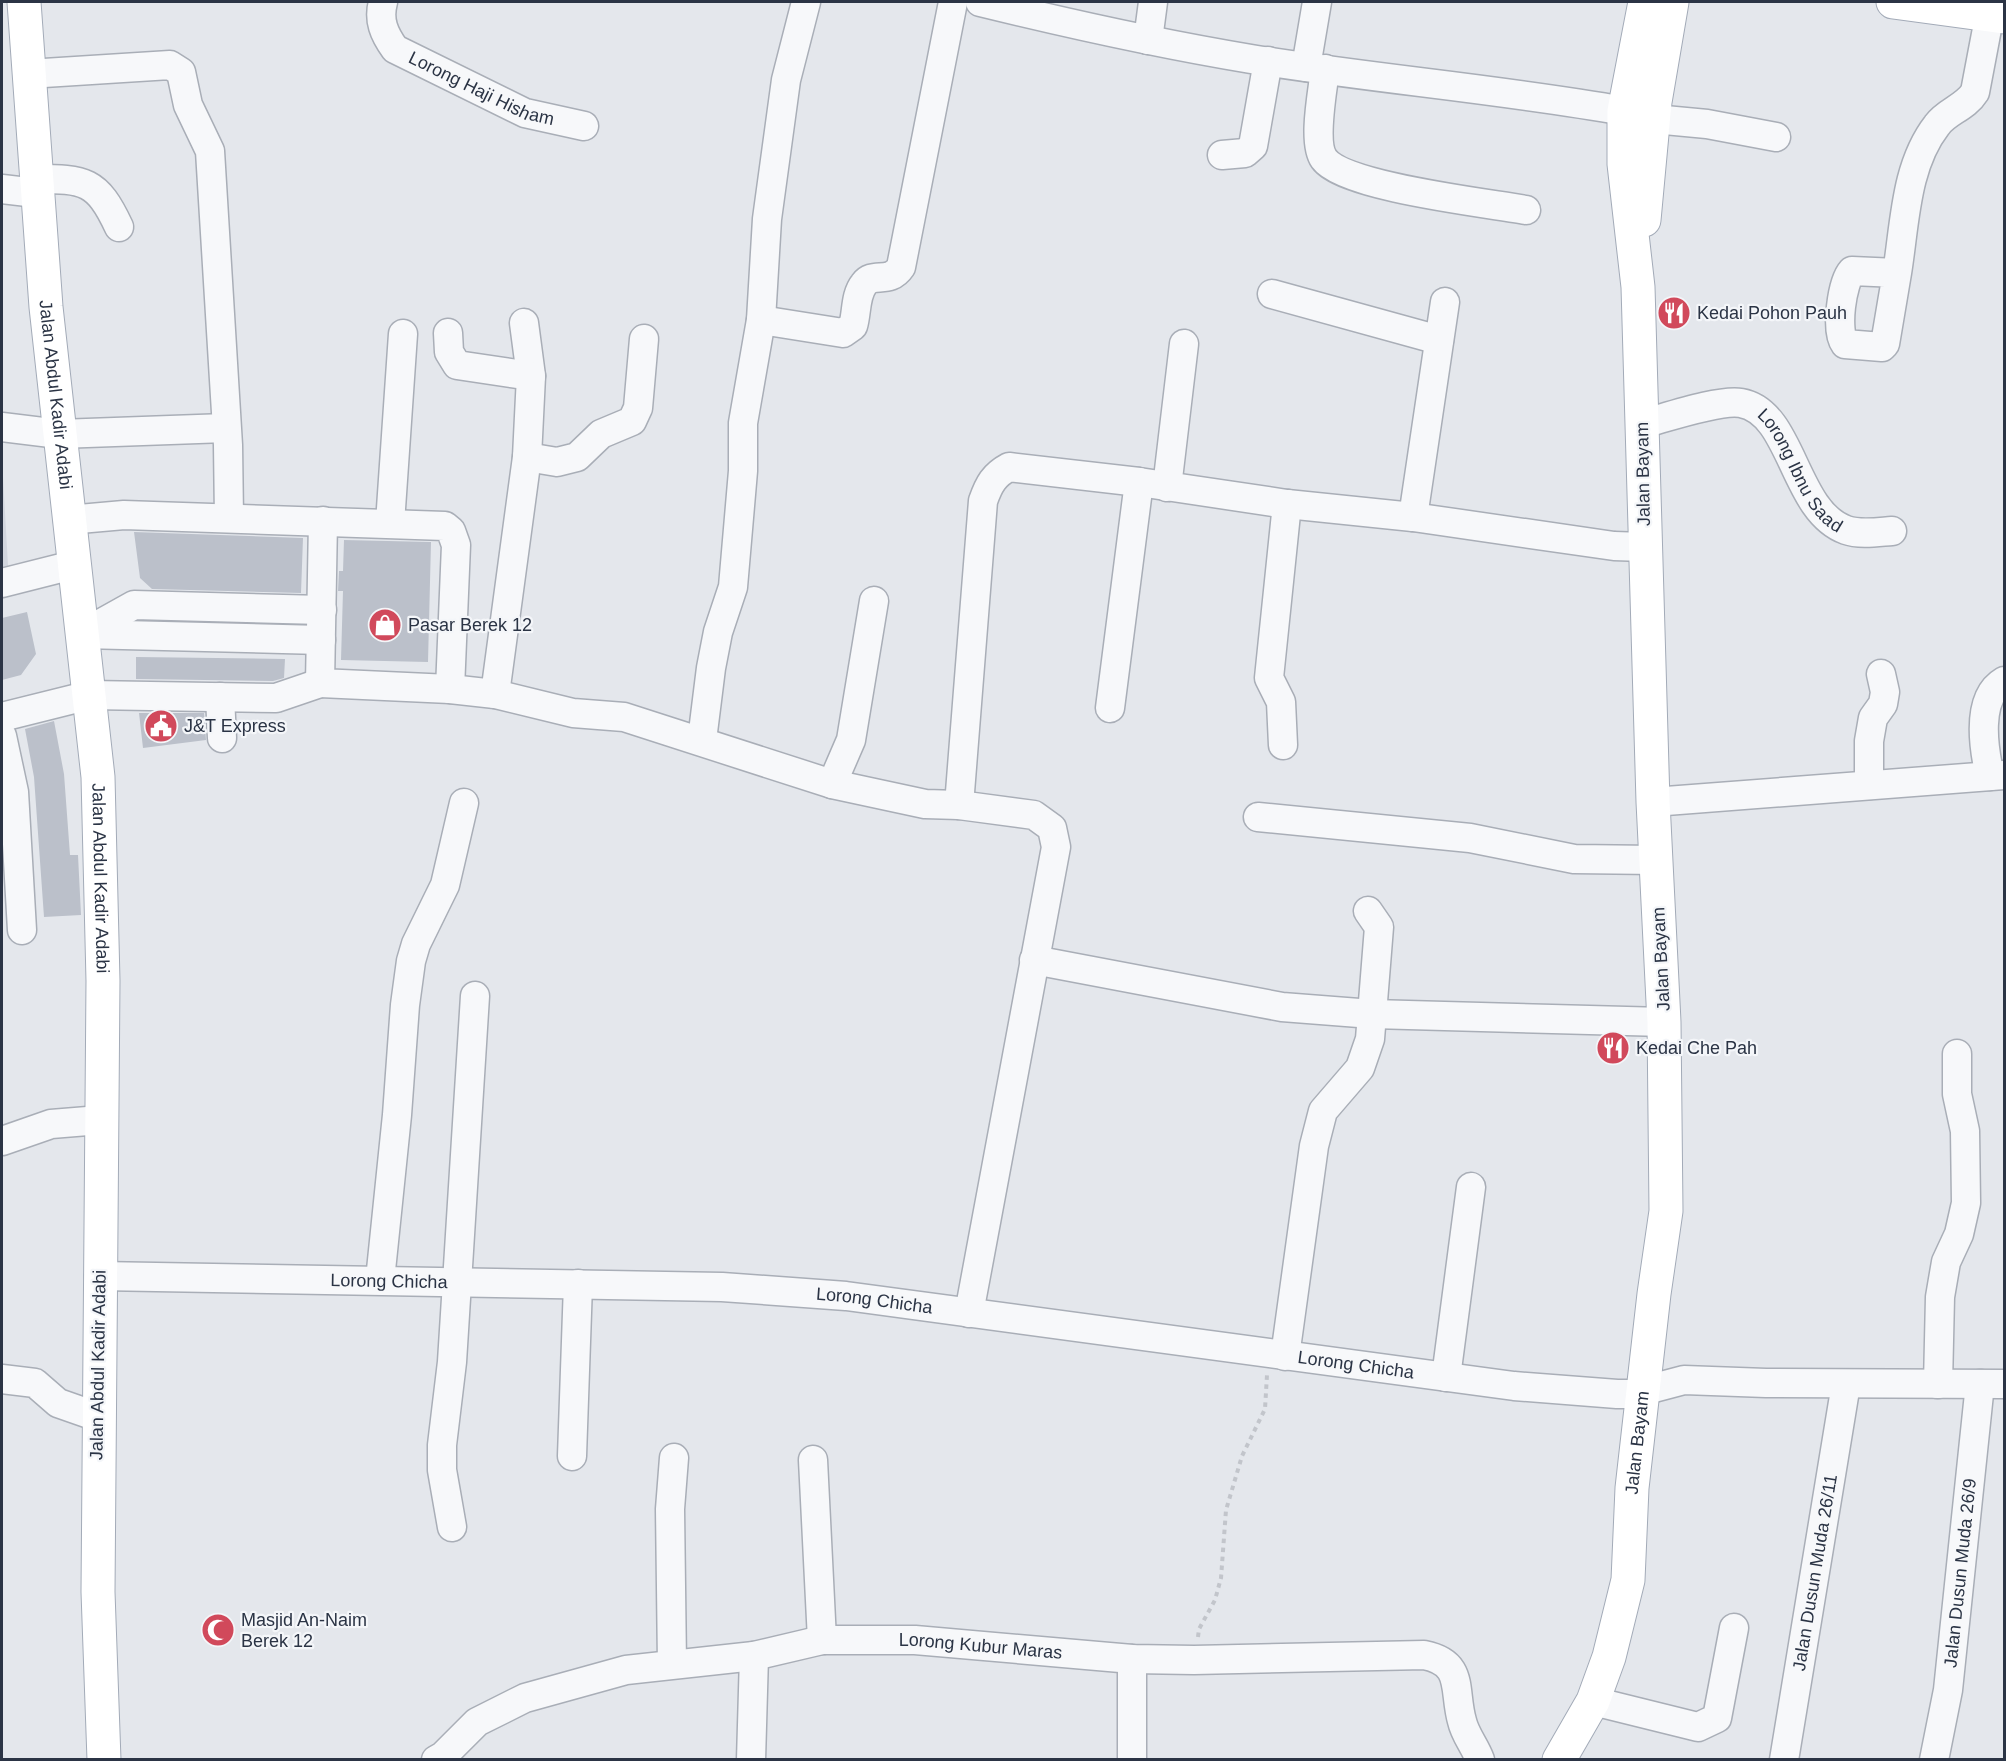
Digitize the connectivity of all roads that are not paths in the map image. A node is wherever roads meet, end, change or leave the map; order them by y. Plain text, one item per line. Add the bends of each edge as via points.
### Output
1 (24, 2) edge
2 (382, 2) edge
3 (806, 2) edge
4 (953, 2) edge
5 (980, 2) edge
6 (1154, 2) edge
7 (1317, 2) edge
8 (1633, 2) edge
9 (1893, 2) edge
10 (1666, 6) edge
11 (1985, 11) edge
12 (1067, 12) edge
13 (1637, 37) junction
14 (1148, 40) junction
15 (1268, 61) junction
16 (1316, 68) junction
17 (28, 74) junction
18 (1639, 115) junction
19 (584, 126) dead end
20 (1776, 137) dead end
21 (1222, 155) dead end
22 (36, 186) junction
23 (2, 189) edge
24 (1526, 210) dead end
25 (118, 227) dead end
26 (1897, 273) dead end
27 (1272, 294) dead end
28 (1445, 302) dead end
29 (761, 320) junction
30 (524, 323) dead end
31 (448, 333) dead end
32 (403, 334) dead end
33 (644, 339) dead end
34 (1439, 340) junction
35 (1184, 344) dead end
36 (531, 376) junction
37 (1642, 424) junction
38 (2, 427) edge
39 (226, 428) junction
40 (59, 434) junction
41 (527, 457) junction
42 (1139, 482) junction
43 (1167, 487) junction
44 (1287, 504) junction
45 (1413, 517) junction
46 (229, 518) junction
47 (68, 520) junction
48 (324, 521) junction
49 (390, 523) junction
50 (1892, 531) dead end
51 (1644, 547) junction
52 (73, 565) junction
53 (2, 583) edge
54 (874, 601) dead end
55 (322, 610) junction
56 (82, 634) junction
57 (321, 640) junction
58 (1881, 674) dead end
59 (2004, 681) edge
60 (320, 682) junction
61 (450, 689) junction
62 (495, 694) junction
63 (90, 695) junction
64 (220, 697) junction
65 (1110, 708) dead end
66 (2, 717) edge
67 (222, 738) dead end
68 (702, 740) junction
69 (1283, 746) dead end
70 (3, 753) edge
71 (1997, 775) edge
72 (832, 784) junction
73 (1869, 785) junction
74 (1653, 802) junction
75 (464, 804) dead end
76 (959, 805) junction
77 (1258, 817) dead end
78 (1656, 860) junction
79 (1368, 911) dead end
80 (22, 930) dead end
81 (1034, 960) junction
82 (475, 996) dead end
83 (1372, 1014) junction
84 (1664, 1022) junction
85 (1957, 1054) dead end
86 (100, 1119) junction
87 (2, 1141) edge
88 (1471, 1187) dead end
89 (99, 1276) junction
90 (380, 1280) junction
91 (456, 1281) junction
92 (578, 1284) junction
93 (969, 1313) junction
94 (1276, 1354) junction
95 (1446, 1377) junction
96 (2, 1379) edge
97 (1846, 1384) junction
98 (1938, 1384) junction
99 (1992, 1384) edge
100 (1655, 1387) junction
101 (98, 1417) junction
102 (572, 1456) dead end
103 (674, 1458) dead end
104 (813, 1460) dead end
105 (452, 1527) dead end
106 (1734, 1628) dead end
107 (822, 1640) junction
108 (754, 1656) junction
109 (1132, 1659) junction
110 (672, 1664) junction
111 (1593, 1701) junction
112 (442, 1758) edge
113 (104, 1760) edge
114 (751, 1760) edge
115 (1132, 1760) edge
116 (1480, 1760) edge
117 (1559, 1760) edge
118 (1784, 1760) edge
119 (1934, 1760) edge

1 - 17 main road, Jalan Abdul Kadir Adabi
2 - 19 street, Lorong Haji Hisham via 384,34 395,49 525,112
3 - 29 street via 786,80 766,219
4 - 29 street via 901,267 896,274 864,282 853,326 843,333
5 - 12 street
6 - 14 street
7 - 16 street
8 - 13 main road
9 - 11 main road
10 - 13 main road, Jalan Bayam
10 - 18 main road, Jalan Bayam
11 - 26 street via 1975,92 1968,102 1938,123 1914,166
12 - 14 street
13 - 18 main road, Jalan Bayam
14 - 15 street
15 - 16 street
15 - 21 street via 1253,146 1245,153
16 - 18 street via 1532,94
16 - 24 street via 1318,141 1324,159 1343,174
17 - 22 main road, Jalan Abdul Kadir Adabi
17 - 39 street via 170,64 181,72 188,105 210,151
18 - 20 street
18 - 37 main road, Jalan Bayam via 1625,174 1638,287
22 - 23 street
22 - 25 street via 77,181 92,187 105,198
22 - 40 main road, Jalan Abdul Kadir Adabi
27 - 34 street
28 - 34 street
29 - 68 street via 743,423 733,587 712,659
30 - 36 street
31 - 36 street via 449,352 456,365
32 - 49 street
33 - 41 street via 638,408 632,421 601,434 577,457 557,462
34 - 45 street
35 - 43 street
36 - 41 street
37 - 50 street, Lorong Ibnu Saad via 1721,404 1739,402 1755,407 1769,419 1810,497 1827,518 1846,530
37 - 51 main road, Jalan Bayam
38 - 40 street
39 - 40 street
39 - 46 street
40 - 47 main road, Jalan Abdul Kadir Adabi
41 - 62 street
42 - 43 street
42 - 65 street
42 - 76 street via 1009,467 996,474 988,486 983,501
43 - 44 street
44 - 45 street
44 - 69 street via 1269,678 1281,702
45 - 51 street
46 - 47 street via 124,515
46 - 48 street
47 - 52 main road, Jalan Abdul Kadir Adabi
48 - 49 street
48 - 55 street
49 - 61 street via 437,524 455,537
51 - 74 main road, Jalan Bayam
52 - 53 street
52 - 56 main road, Jalan Abdul Kadir Adabi
54 - 72 street via 850,740
55 - 56 street via 134,605
55 - 57 street
56 - 57 street
56 - 63 main road, Jalan Abdul Kadir Adabi
57 - 60 street
58 - 73 street via 1885,692 1883,704 1873,718 1869,741
59 - 71 street via 1992,696 1982,734
60 - 61 street
60 - 64 street via 276,698
61 - 62 street
62 - 68 street via 573,713 624,717
63 - 64 street
63 - 66 street
63 - 86 main road, Jalan Abdul Kadir Adabi via 102,874
64 - 67 street
68 - 72 street
70 - 80 street via 15,800
71 - 73 street
72 - 76 street via 925,804
73 - 74 street
74 - 78 main road, Jalan Bayam
75 - 90 street via 445,885 411,961
76 - 81 street via 1034,815 1053,828 1056,847
77 - 78 street via 1470,838 1574,859
78 - 84 main road, Jalan Bayam
79 - 83 street via 1379,927
81 - 83 street via 1282,1007
81 - 93 street
82 - 91 street
83 - 84 street
83 - 94 street via 1370,1039 1360,1068 1323,1111
84 - 100 main road, Jalan Bayam via 1666,1211 1674,1288
85 - 98 street via 1957,1094 1965,1131 1966,1203 1959,1234 1946,1262 1940,1297
86 - 87 street via 51,1124
86 - 89 main road, Jalan Abdul Kadir Adabi
88 - 95 street
89 - 90 street, Lorong Chicha
89 - 101 main road, Jalan Abdul Kadir Adabi
90 - 91 street, Lorong Chicha
91 - 92 street, Lorong Chicha
91 - 105 street via 442,1445 442,1470
92 - 93 street, Lorong Chicha via 722,1287 835,1295
92 - 102 street
93 - 94 street, Lorong Chicha
94 - 95 street, Lorong Chicha
95 - 100 street, Lorong Chicha via 1617,1394
96 - 101 street via 35,1383 58,1403
97 - 98 street, Lorong Chicha
97 - 100 street, Lorong Chicha via 1684,1380
97 - 118 street, Jalan Dusun Muda 26/11
98 - 99 street, Lorong Chicha
99 - 119 street, Jalan Dusun Muda 26/9 via 1948,1690
100 - 111 main road, Jalan Bayam via 1632,1488 1628,1580 1609,1657
101 - 113 main road, Jalan Abdul Kadir Adabi
103 - 110 street via 670,1509
104 - 107 street
106 - 111 street via 1717,1718 1709,1724 1698,1727
107 - 108 street, Lorong Kubur Maras
107 - 109 street, Lorong Kubur Maras via 915,1640
108 - 110 street, Lorong Kubur Maras
108 - 114 street
109 - 115 street
109 - 116 street, Lorong Kubur Maras via 1436,1657 1449,1664 1455,1676 1462,1722
110 - 112 street, Lorong Kubur Maras via 626,1670 525,1698 477,1722
111 - 117 main road, Jalan Bayam

